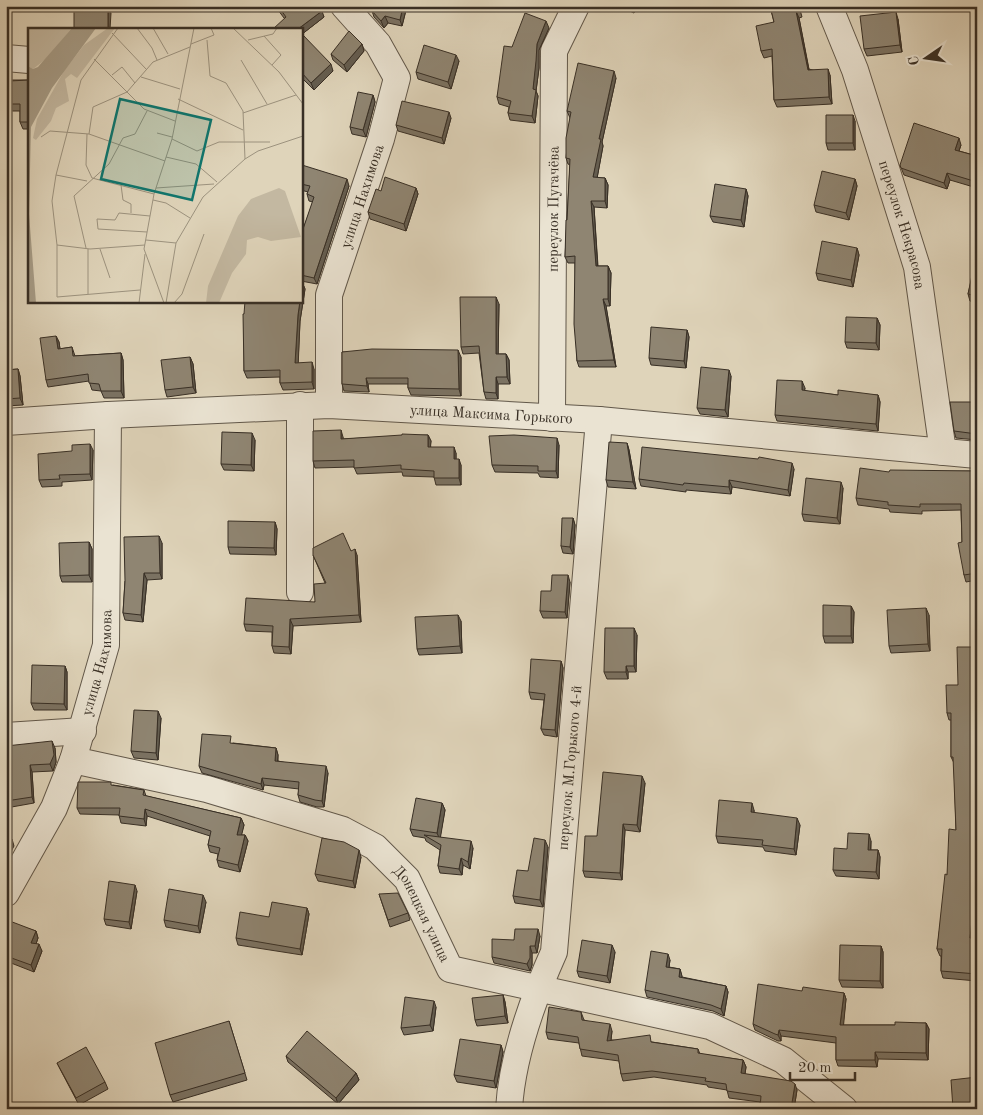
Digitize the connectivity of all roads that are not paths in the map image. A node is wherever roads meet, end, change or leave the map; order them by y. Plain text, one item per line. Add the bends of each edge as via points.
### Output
1 (344, 6) edge
2 (576, 6) edge
3 (829, 6) edge
4 (6, 58) edge
5 (28, 60) edge
6 (300, 405) junction
7 (329, 405) junction
8 (108, 415) junction
9 (552, 418) junction
10 (599, 420) junction
11 (6, 422) edge
12 (943, 452) junction
13 (977, 455) edge
14 (300, 592) dead end
15 (82, 731) junction
16 (6, 736) edge
17 (73, 760) junction
18 (6, 893) edge
19 (538, 989) junction
20 (509, 1109) edge
21 (844, 1109) edge

1 - 7 street, улица Нахимова via 378,44 397,78 381,139 329,295
2 - 9 street, переулок Пугачёва via 554,51
3 - 12 street, переулок Некрасова via 855,70 916,267
4 - 5 street
6 - 7 street, улица Максима Горького
6 - 8 street, улица Максима Горького
6 - 14 street
7 - 9 street, улица Максима Горького
8 - 11 street, улица Максима Горького
8 - 15 street, улица Нахимова via 106,645
9 - 10 street, улица Максима Горького
10 - 12 street, улица Максима Горького
10 - 19 street, переулок М.Горького 4-й via 554,952
12 - 13 street, улица Максима Горького
15 - 16 street
15 - 17 street, улица Нахимова
17 - 18 street, улица Нахимова via 54,808
17 - 19 street, Донецкая улица via 207,789 343,830 375,847 407,879 450,969
19 - 20 street, переулок М.Горького 4-й via 510,1082
19 - 21 street, Донецкая улица via 710,1026 783,1060

